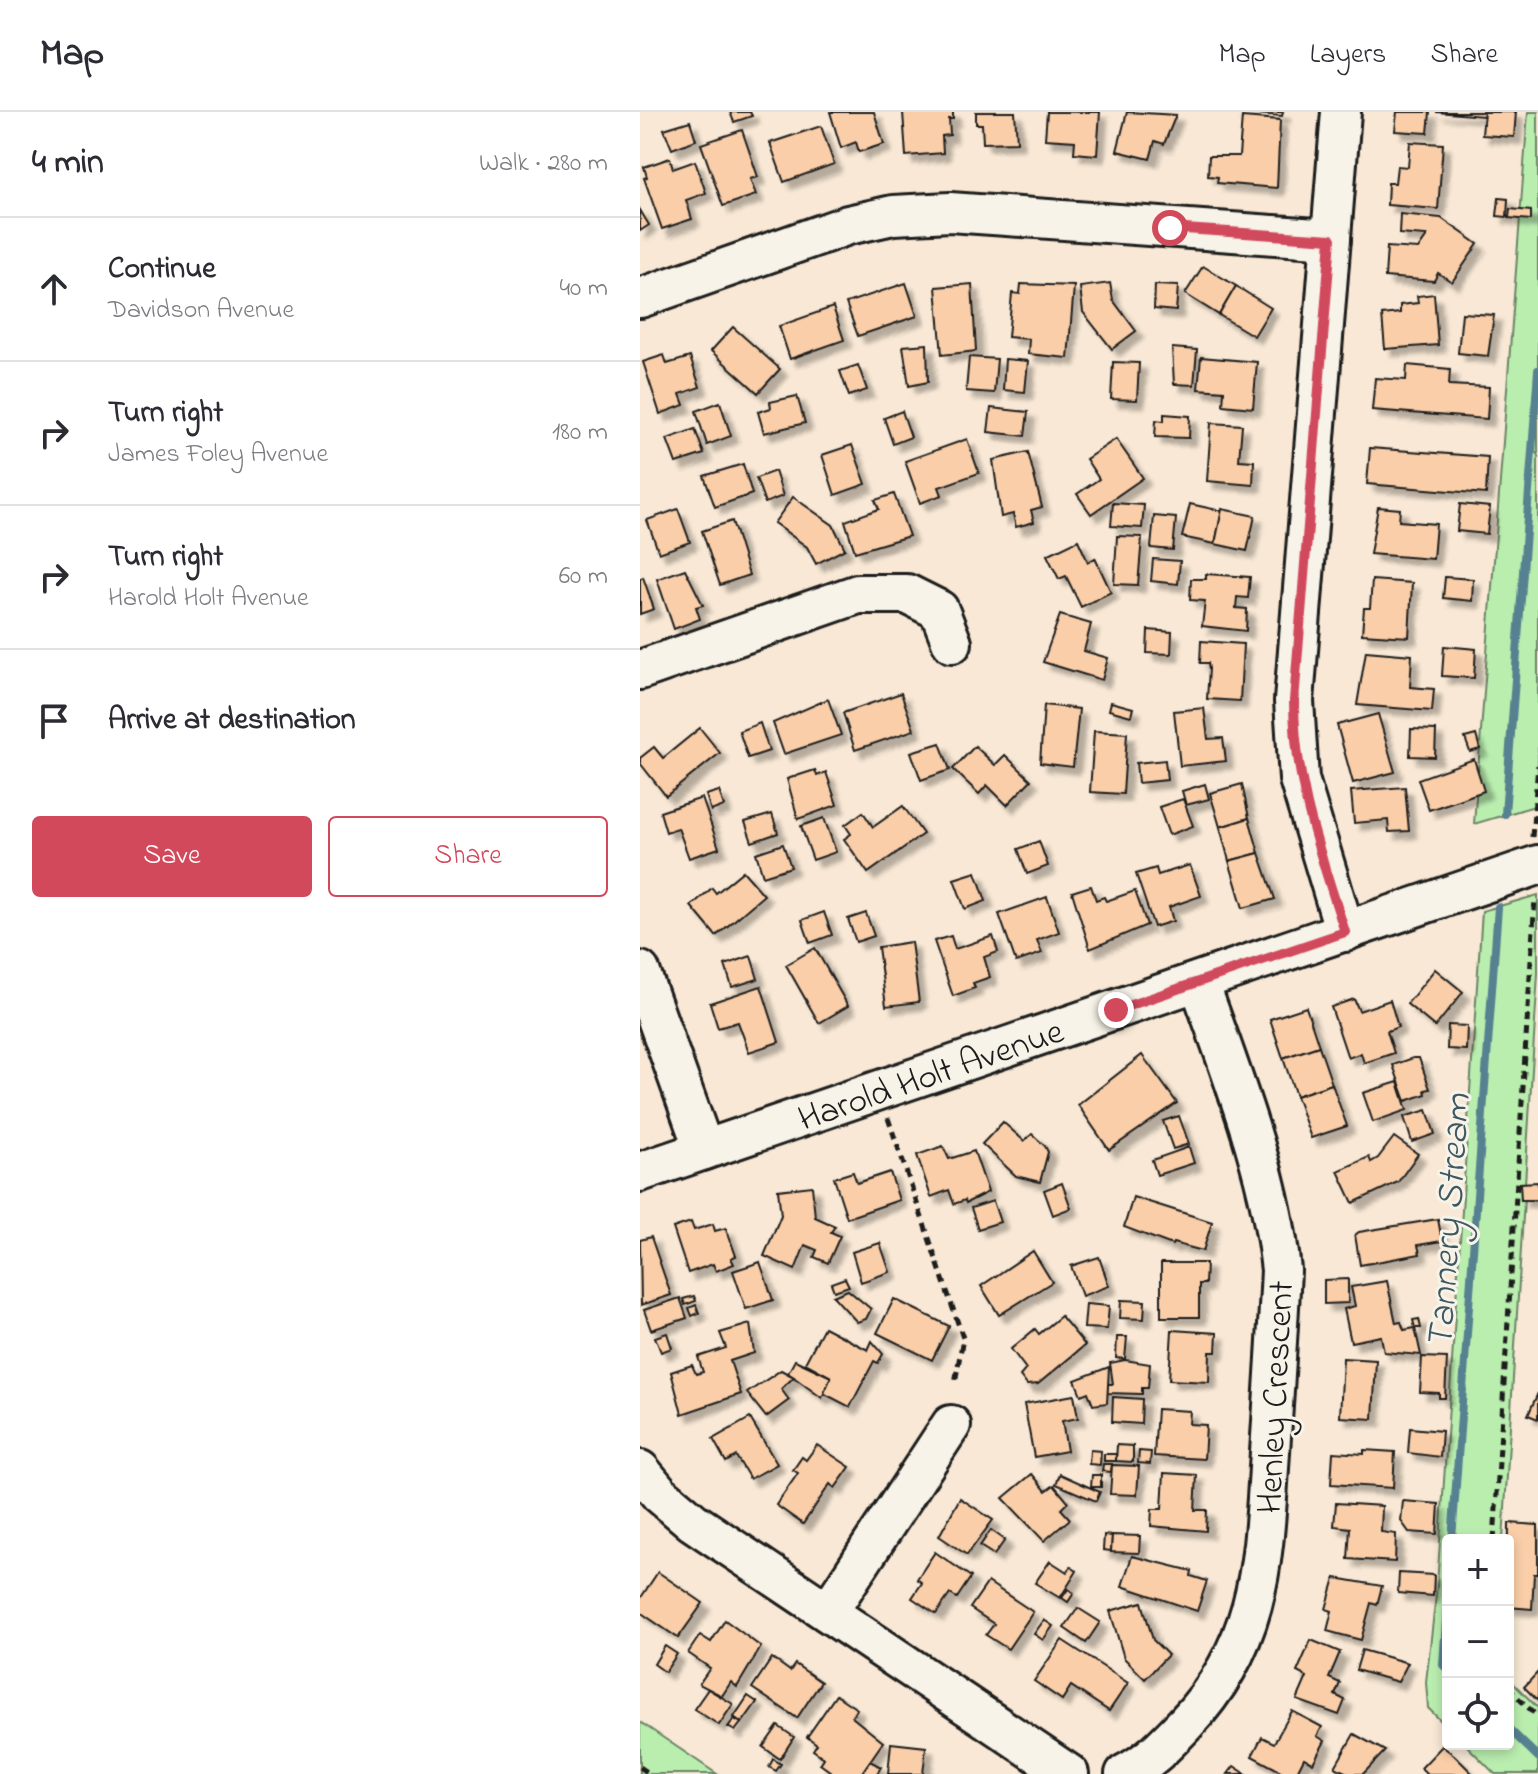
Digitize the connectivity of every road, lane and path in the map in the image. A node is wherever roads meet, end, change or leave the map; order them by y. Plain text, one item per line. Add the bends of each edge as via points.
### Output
1 (1341, 112) edge
2 (1331, 239) junction
3 (640, 298) edge
4 (952, 643) dead end
5 (640, 670) edge
6 (1538, 765) edge
7 (1534, 867) edge
8 (1345, 932) junction
9 (640, 971) edge
10 (1199, 982) junction
11 (878, 1091) junction
12 (704, 1150) junction
13 (640, 1172) edge
14 (955, 1383) dead end
15 (951, 1425) dead end
16 (640, 1470) edge
17 (1494, 1534) edge
18 (828, 1612) junction
19 (1514, 1694) edge
20 (1538, 1717) edge
21 (640, 1767) edge
22 (650, 1774) edge
23 (1069, 1774) edge
24 (1125, 1774) edge

1 - 2 street
2 - 3 street via 950,212 893,215 848,225
2 - 8 street via 1294,747
4 - 5 street via 939,610 907,594 858,594
6 - 7 path
7 - 8 street, Harold Holt Avenue
7 - 17 path
8 - 10 street, Harold Holt Avenue
9 - 12 street
10 - 11 street, Harold Holt Avenue
10 - 24 street, Henley Crescent via 1266,1177 1278,1240 1281,1270 1264,1540 1252,1615 1225,1675 1150,1761
11 - 12 street, Harold Holt Avenue
11 - 14 path via 963,1338
12 - 13 street, Harold Holt Avenue
15 - 18 street
16 - 18 street via 693,1522
18 - 23 street
19 - 20 path
21 - 22 path

